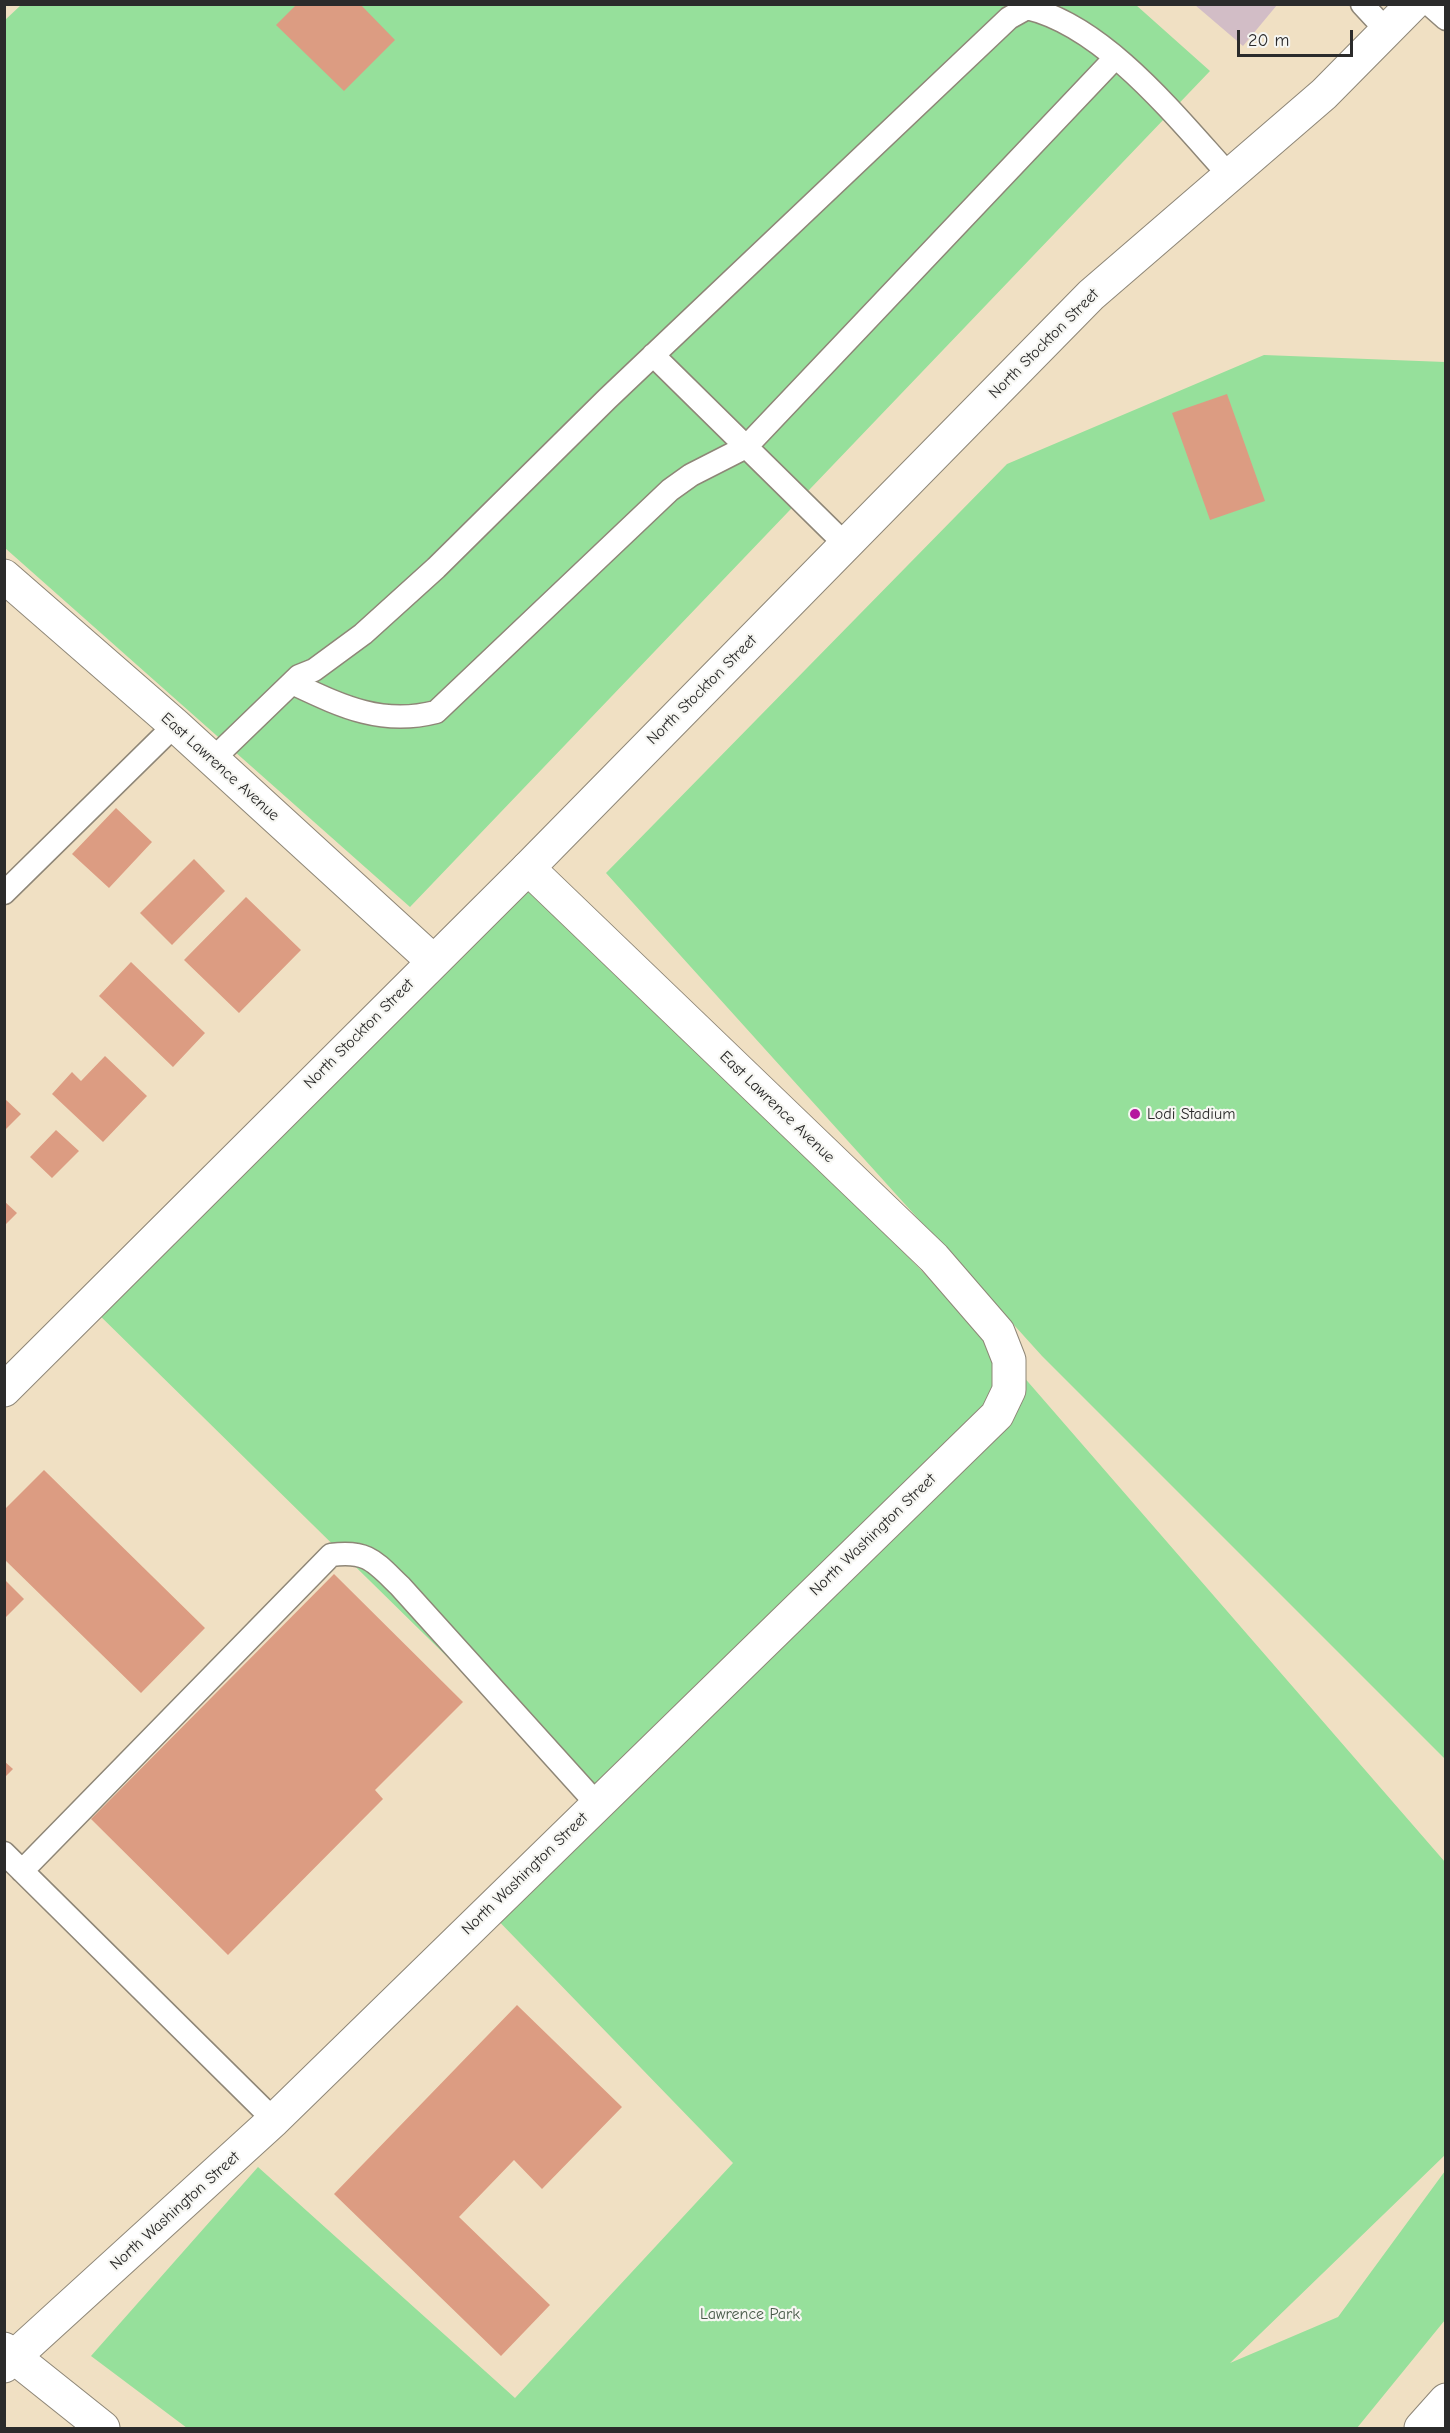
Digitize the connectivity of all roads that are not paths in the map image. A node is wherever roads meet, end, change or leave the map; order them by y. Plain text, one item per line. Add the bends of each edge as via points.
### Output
1 (1362, 4) edge
2 (1413, 4) edge
3 (1429, 4) edge
4 (1446, 19) edge
5 (1387, 31) junction
6 (1115, 58) junction
7 (1230, 176) junction
8 (653, 355) junction
9 (746, 447) junction
10 (845, 544) junction
11 (4, 576) edge
12 (292, 682) junction
13 (175, 725) junction
14 (212, 760) junction
15 (528, 868) junction
16 (4, 893) edge
17 (433, 961) junction
18 (1008, 1360) joint
19 (4, 1390) edge
20 (597, 1804) junction
21 (4, 1853) edge
22 (22, 1870) junction
23 (274, 2120) junction
24 (8, 2357) edge
25 (1446, 2400) edge
26 (103, 2428) edge
27 (1421, 2428) edge

1 - 5 lane
2 - 5 street, North Stockton Street
3 - 4 lane
5 - 7 street, North Stockton Street
6 - 7 lane via 1155,94
6 - 8 lane via 1048,13 1026,8 1009,18
6 - 9 lane
7 - 10 street, North Stockton Street via 1091,295
8 - 9 lane
8 - 12 lane via 428,576 363,634
9 - 10 lane
9 - 12 lane via 670,490 436,712 412,718 350,710
10 - 15 street, North Stockton Street
11 - 13 street, East Lawrence Avenue
12 - 14 lane
13 - 14 street, East Lawrence Avenue
13 - 16 lane
14 - 17 street, East Lawrence Avenue
15 - 17 street, North Stockton Street
15 - 18 street, East Lawrence Avenue via 934,1257 998,1332
17 - 19 street, North Stockton Street
18 - 20 street, North Washington Street via 1009,1390 997,1415
20 - 22 lane via 400,1586 373,1561 353,1552 331,1555
20 - 23 street, North Washington Street
21 - 22 lane
22 - 23 lane
23 - 24 street, North Washington Street
24 - 26 street
25 - 27 street

